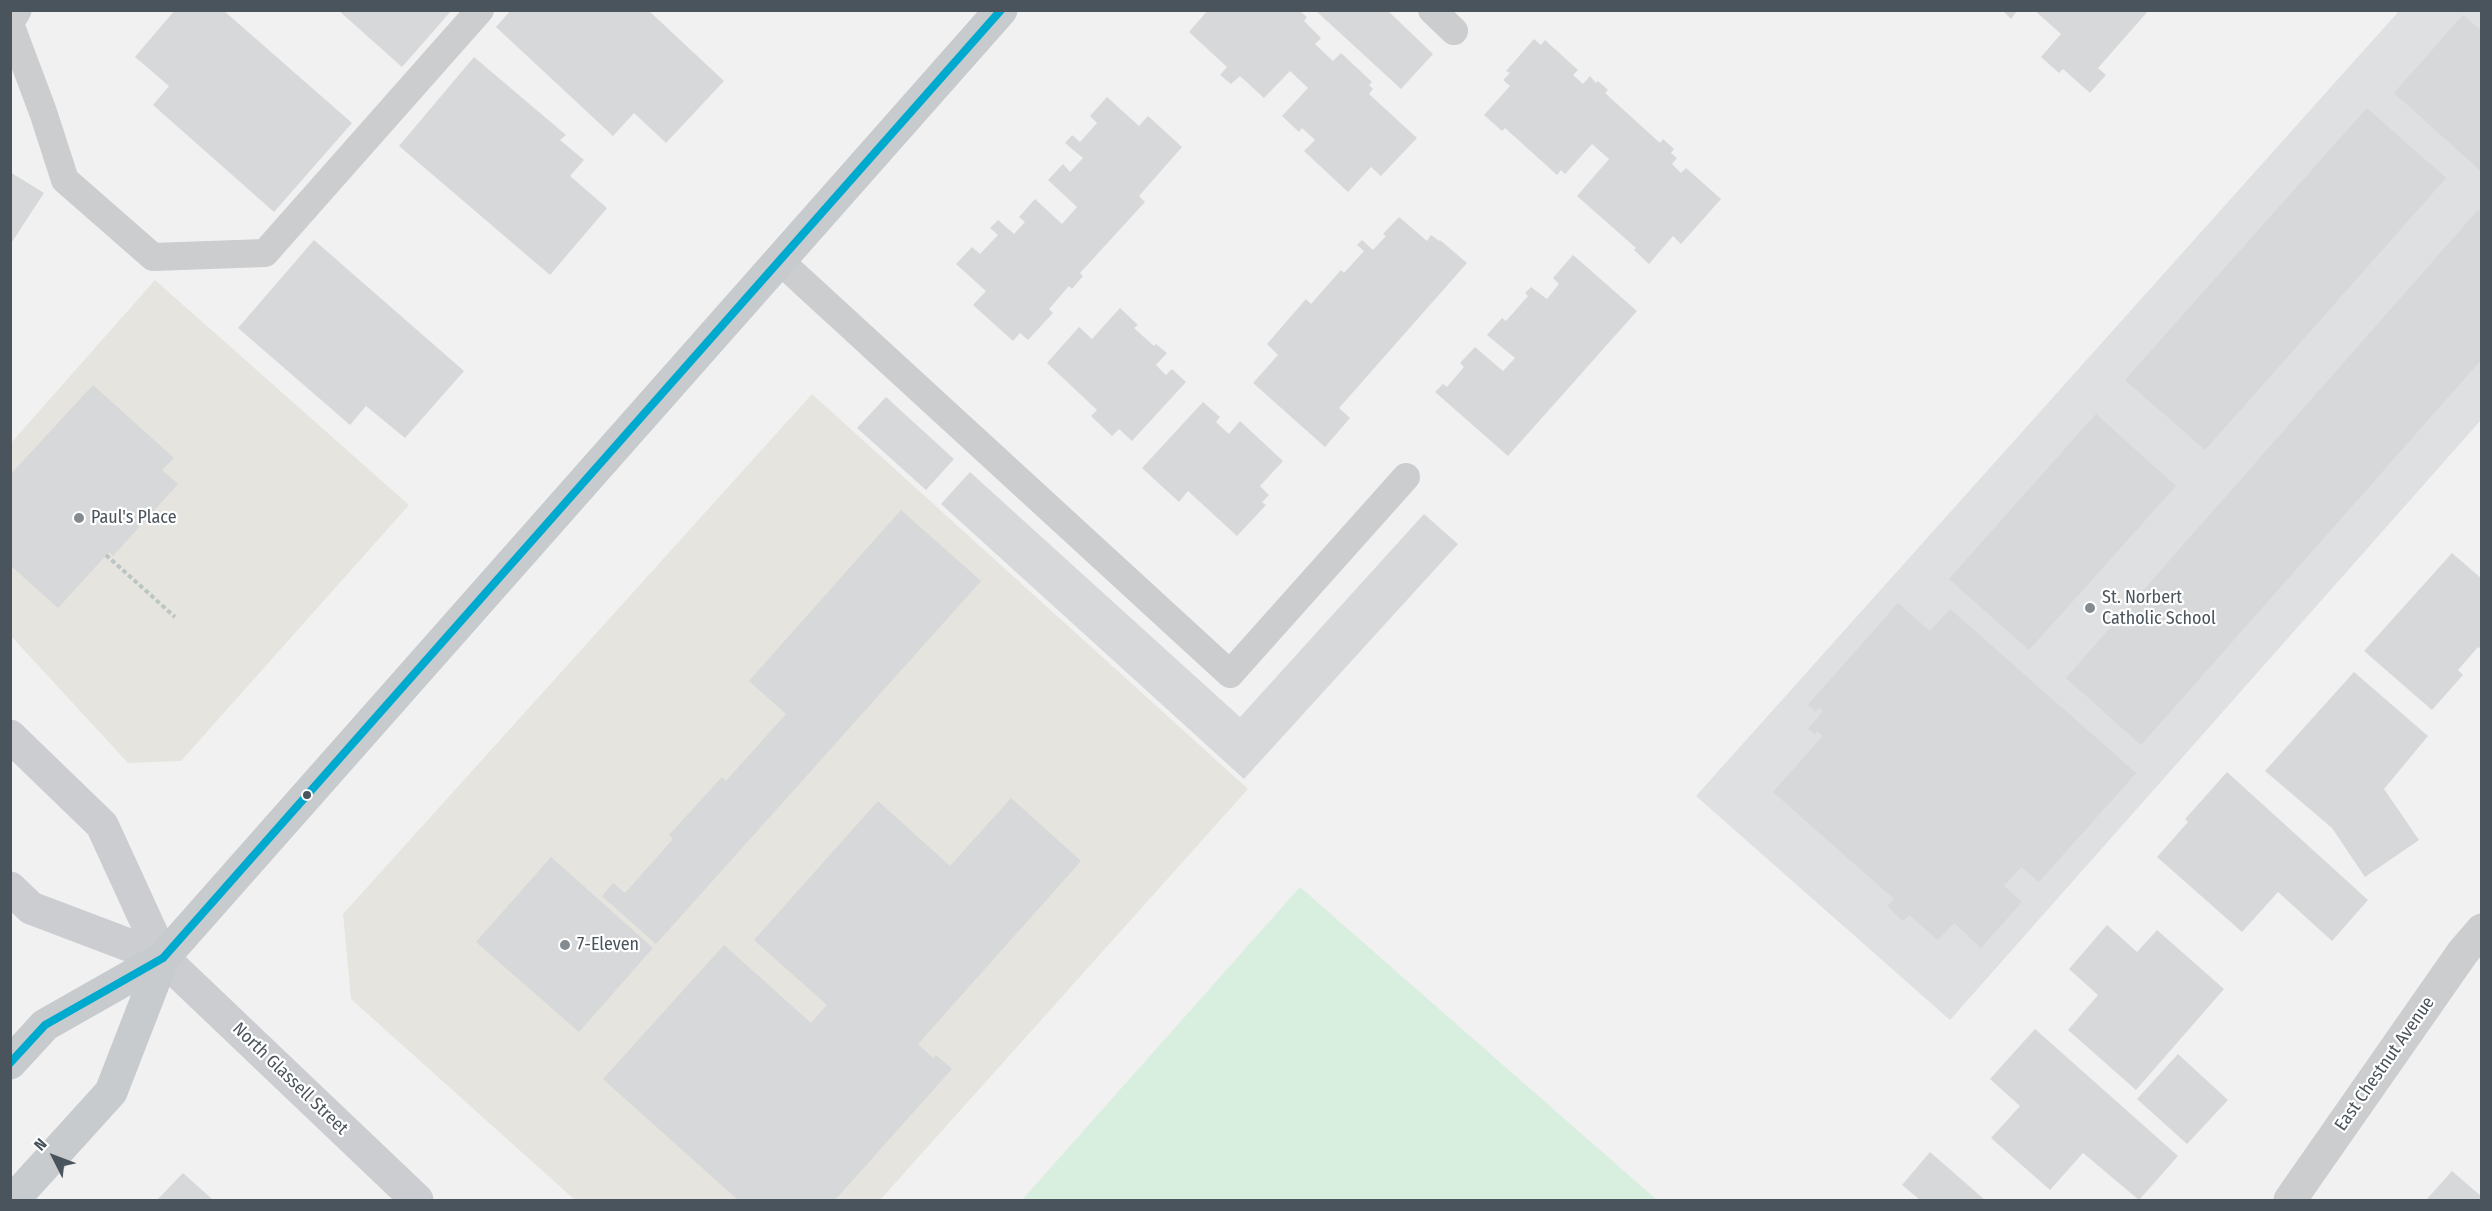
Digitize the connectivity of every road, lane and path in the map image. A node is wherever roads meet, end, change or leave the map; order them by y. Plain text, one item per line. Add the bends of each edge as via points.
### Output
1 (15, 10) edge
2 (480, 10) edge
3 (1001, 10) edge
4 (1432, 10) edge
5 (10, 18) edge
6 (10, 24) edge
7 (1454, 31) dead end
8 (780, 261) junction
9 (1406, 477) dead end
10 (106, 555) dead end
11 (175, 617) dead end
12 (10, 736) edge
13 (10, 888) edge
14 (2481, 930) edge
15 (163, 958) junction
16 (10, 1063) edge
17 (13, 1200) edge
18 (417, 1200) edge
19 (2290, 1200) edge

1 - 5 street
2 - 6 lane via 265,253 153,257 65,180
3 - 8 main road
4 - 7 lane
8 - 9 lane via 1230,674
8 - 15 main road
10 - 11 path
12 - 15 main road, North Glassell Street via 102,825
13 - 15 main road, North Glassell Street via 31,908
14 - 19 street, East Chestnut Avenue
15 - 16 main road via 45,1025
15 - 17 main road via 111,1092
15 - 18 main road, North Glassell Street

